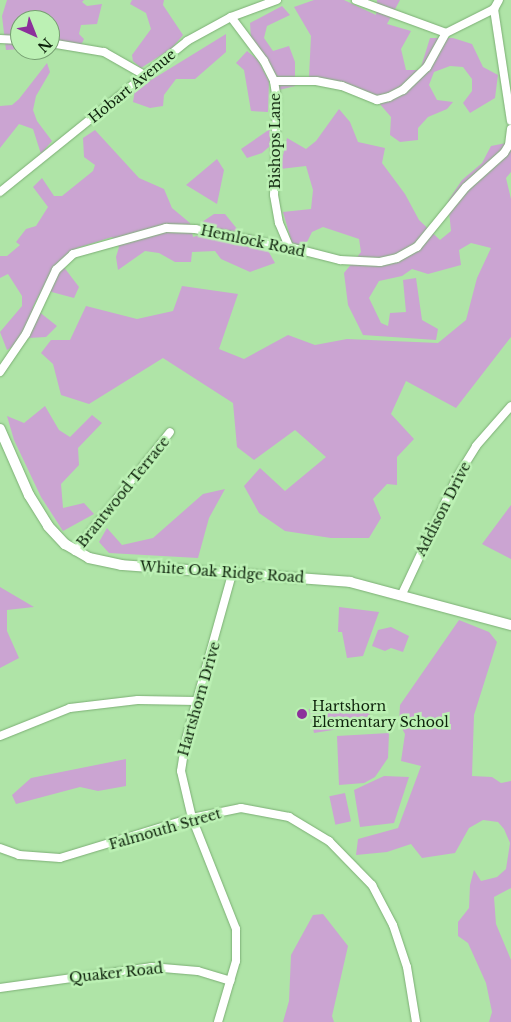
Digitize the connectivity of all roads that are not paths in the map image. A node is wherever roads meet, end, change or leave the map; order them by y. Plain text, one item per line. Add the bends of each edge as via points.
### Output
1 (277, 0) edge
2 (356, 0) edge
3 (498, 0) edge
4 (494, 9) junction
5 (231, 17) junction
6 (446, 33) junction
7 (60, 45) edge
8 (146, 76) junction
9 (274, 81) junction
10 (511, 121) edge
11 (511, 129) edge
12 (0, 192) edge
13 (289, 246) junction
14 (0, 372) edge
15 (511, 406) edge
16 (0, 429) edge
17 (170, 432) dead end
18 (75, 551) junction
19 (232, 574) junction
20 (402, 594) junction
21 (511, 625) edge
22 (196, 701) junction
23 (0, 736) edge
24 (192, 818) junction
25 (0, 848) edge
26 (231, 981) junction
27 (0, 988) edge
28 (218, 1022) edge
29 (416, 1022) edge

1 - 5 street, Hobart Avenue
2 - 6 street
3 - 4 street
4 - 6 street
4 - 10 street
5 - 8 street, Hobart Avenue via 187,41
5 - 9 street, Bishops Lane via 264,61
6 - 9 street via 426,67 403,90 389,97 377,100 330,83
7 - 8 street via 104,52
8 - 12 street, Hobart Avenue
9 - 13 street, Bishops Lane via 277,101 274,195 279,223
11 - 13 street, Hemlock Road via 509,145 504,153 466,187 428,235 410,251 388,260 370,262 340,260
13 - 14 street, Hemlock Road via 194,228 166,228 73,254 56,270 26,334
15 - 20 street, Addison Drive via 476,446 456,477
16 - 18 street, White Oak Ridge Road via 39,511 57,536
17 - 18 street, Brantwood Terrace
18 - 19 street, White Oak Ridge Road via 89,558 121,565
19 - 20 street, White Oak Ridge Road via 322,578
19 - 22 street, Hartshorn Drive
20 - 21 street, White Oak Ridge Road
22 - 23 street via 138,700 70,708
22 - 24 street, Hartshorn Drive via 181,771
24 - 25 street, Falmouth Street via 60,858 19,856
24 - 26 street, Hartshorn Drive via 236,929 238,944
24 - 29 street, Falmouth Street via 241,808 270,812 300,822 344,854 372,885 393,925 407,967
26 - 27 street, Quaker Road via 198,971 151,967
26 - 28 street, Hartshorn Drive

